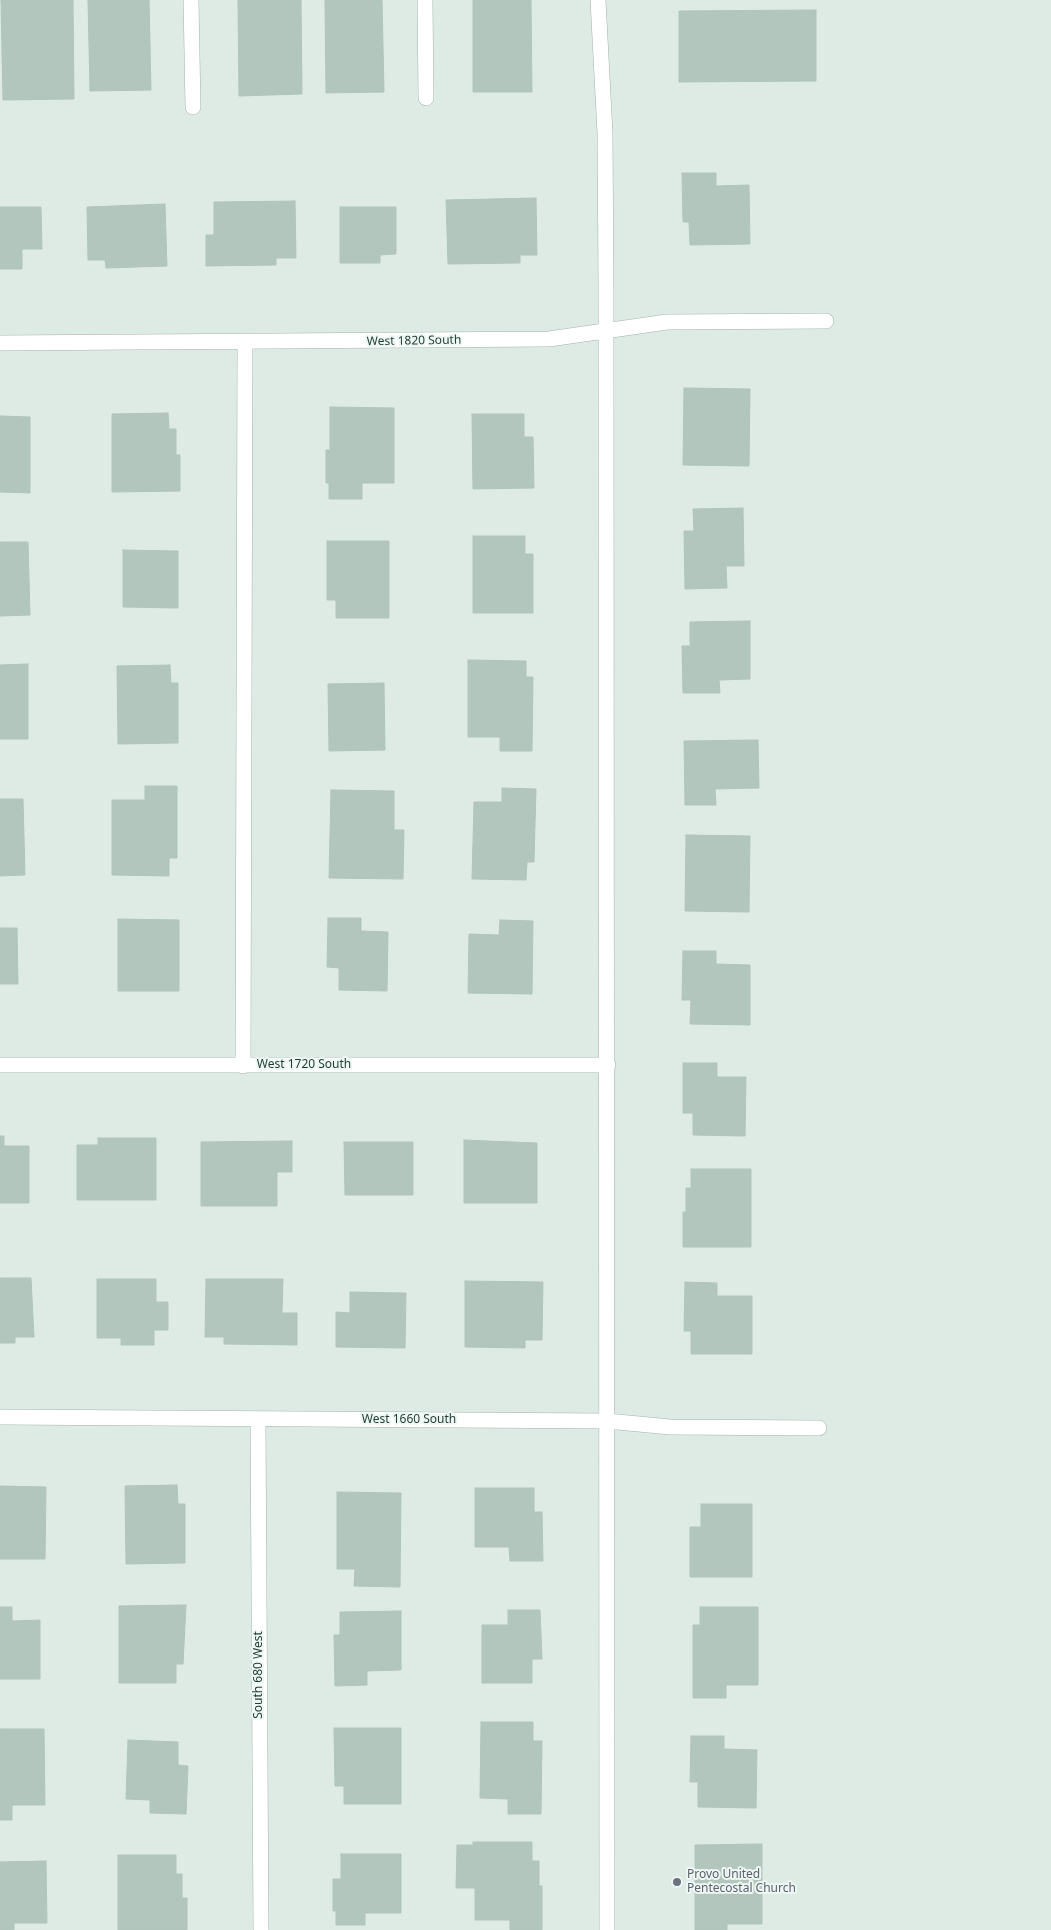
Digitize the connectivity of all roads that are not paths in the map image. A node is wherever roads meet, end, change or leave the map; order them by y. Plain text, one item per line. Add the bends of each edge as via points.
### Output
1 (191, 0) edge
2 (425, 0) edge
3 (598, 0) edge
4 (426, 98) dead end
5 (193, 107) dead end
6 (826, 321) dead end
7 (606, 330) junction
8 (0, 343) edge
9 (246, 343) junction
10 (0, 1065) edge
11 (608, 1065) junction
12 (243, 1066) junction
13 (0, 1418) edge
14 (258, 1420) junction
15 (607, 1421) junction
16 (819, 1428) dead end
17 (261, 1930) edge
18 (607, 1930) edge

1 - 5 street
2 - 4 street
3 - 7 street via 605,134
6 - 7 street, West 1820 South via 667,322
7 - 9 street, West 1820 South via 549,339
7 - 11 street
8 - 9 street, West 1820 South
9 - 12 street
10 - 12 street, West 1720 South
11 - 12 street, West 1720 South
11 - 15 street
13 - 14 street, West 1660 South
14 - 15 street, West 1660 South
14 - 17 street, South 680 West
15 - 16 street, West 1660 South via 670,1427
15 - 18 street

